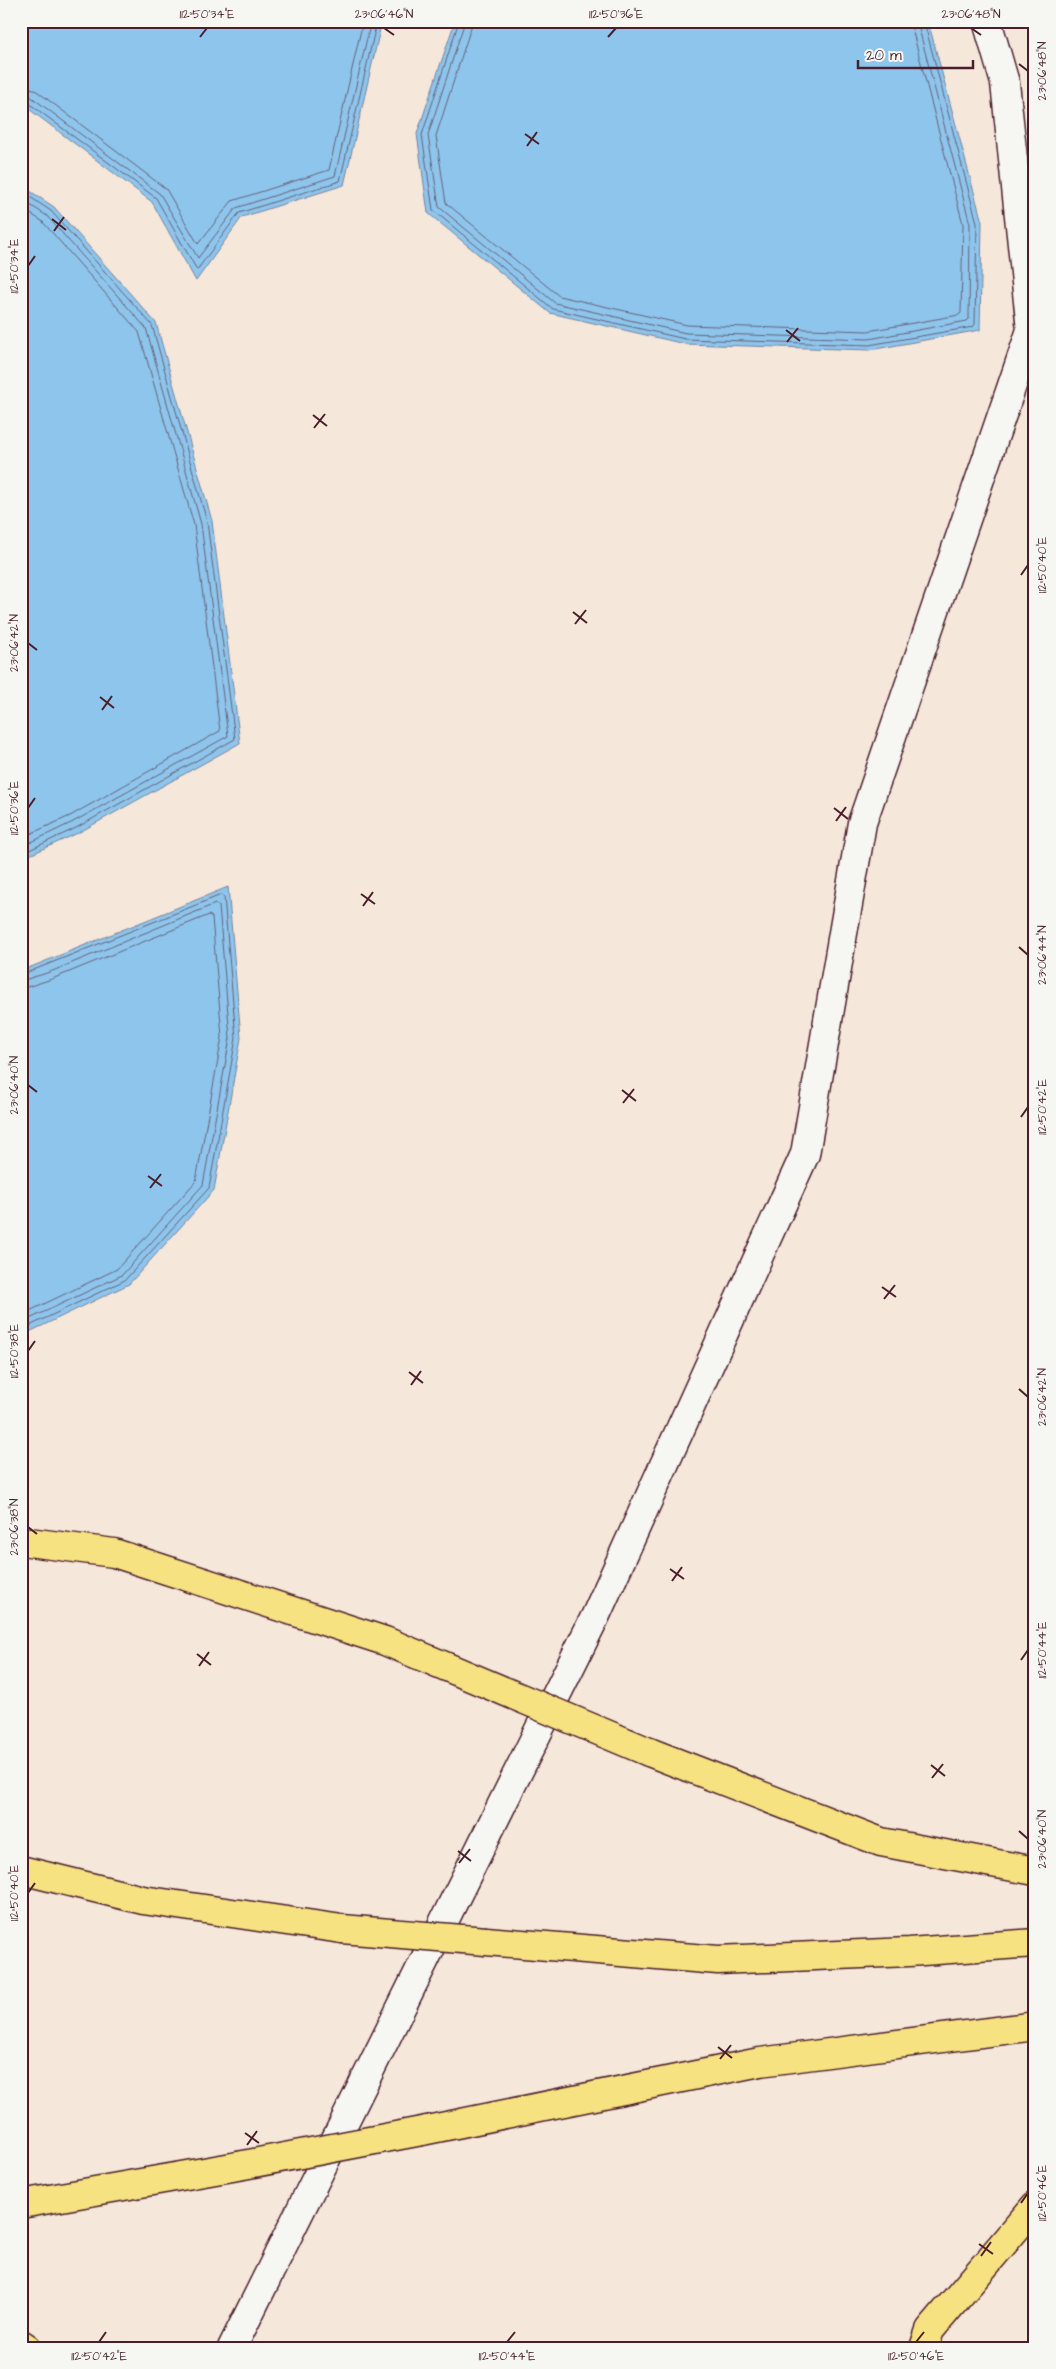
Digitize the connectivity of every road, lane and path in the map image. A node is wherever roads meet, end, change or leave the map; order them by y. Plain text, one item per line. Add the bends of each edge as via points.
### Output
1 (987, 21) edge
2 (21, 1541) edge
3 (21, 1870) edge
4 (1035, 1871) edge
5 (1035, 1943) edge
6 (1035, 2026) edge
7 (21, 2204) edge
8 (1035, 2206) edge
9 (21, 2344) edge
10 (27, 2348) edge
11 (232, 2348) edge
12 (924, 2348) edge

1 - 11 street via 1004,83 1031,330 862,823 805,1154 596,1616
2 - 4 highway, bridge via 114,1553 385,1641 649,1752 881,1842
3 - 5 highway, bridge via 143,1900 342,1929 718,1960
6 - 7 highway, bridge via 760,2062 422,2131
8 - 12 highway via 930,2330
9 - 10 highway

